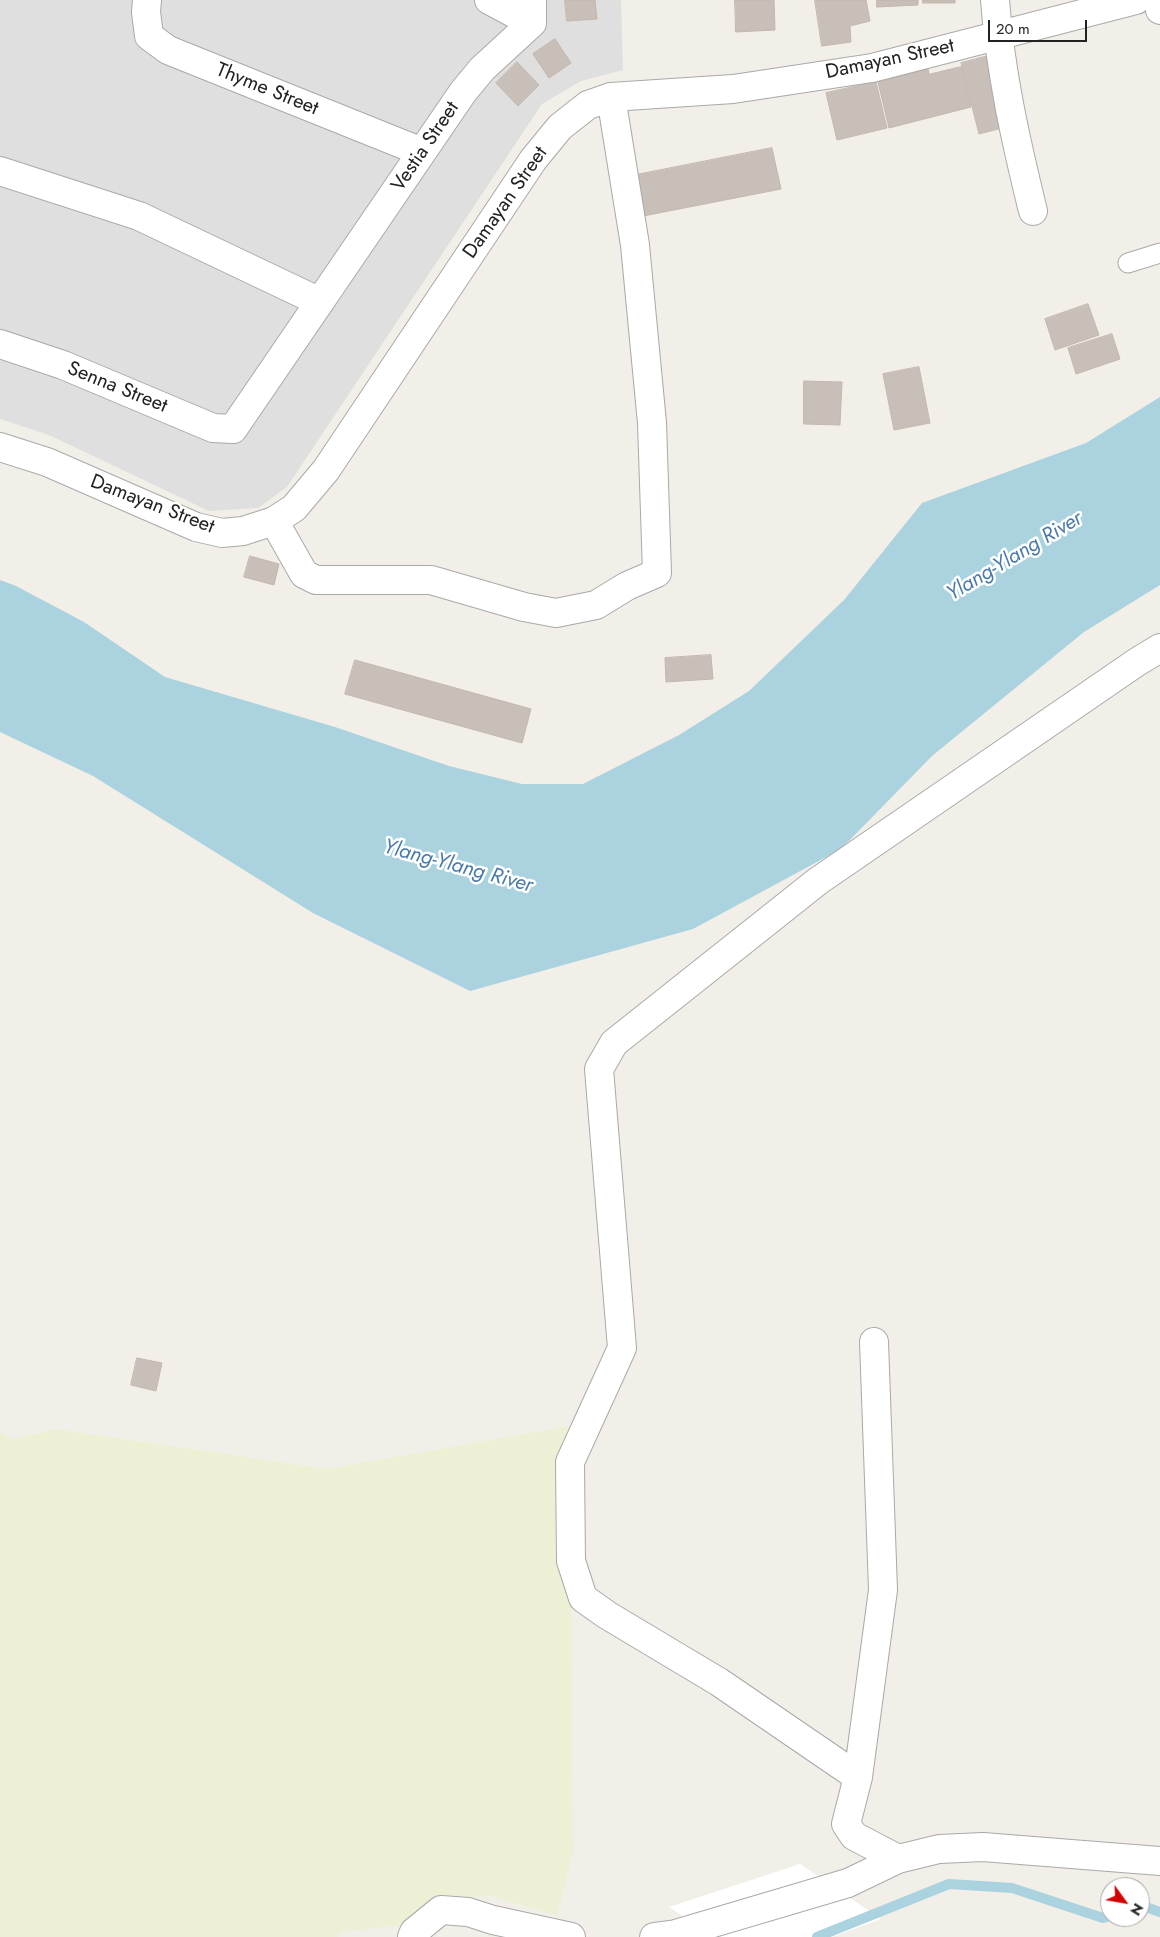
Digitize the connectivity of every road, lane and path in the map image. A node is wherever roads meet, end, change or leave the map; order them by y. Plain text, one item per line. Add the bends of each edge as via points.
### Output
1 (147, 0) edge
2 (488, 0) edge
3 (995, 0) edge
4 (1136, 0) edge
5 (1159, 0) edge
6 (1160, 10) edge
7 (532, 12) edge
8 (998, 36) junction
9 (611, 97) junction
10 (422, 152) junction
11 (0, 171) edge
12 (1033, 211) dead end
13 (1160, 252) edge
14 (1128, 263) dead end
15 (320, 302) junction
16 (0, 344) edge
17 (233, 429) joint
18 (0, 447) edge
19 (274, 521) junction
20 (1160, 648) edge
21 (874, 1342) dead end
22 (858, 1777) junction
23 (898, 1859) junction
24 (1160, 1861) edge
25 (412, 1937) edge
26 (571, 1937) edge
27 (654, 1937) edge

1 - 10 street, Thyme Street via 149,36 168,50
2 - 7 street
3 - 8 street
4 - 8 street, Damayan Street
5 - 6 street
7 - 10 street, Vestia Street via 463,92
8 - 9 street, Damayan Street via 872,68 733,89
8 - 12 street
9 - 19 street, Damayan Street via 588,105 560,127 533,160 326,470 294,508
9 - 19 street via 636,245 652,423 657,573 596,604 556,613 430,580 316,580 304,574
10 - 15 street, Vestia Street
11 - 15 street via 139,216
13 - 14 lane
15 - 17 street, Vestia Street
16 - 17 street, Senna Street via 63,365 213,428
18 - 19 street, Damayan Street via 46,462 196,527 222,533 243,532
20 - 22 street via 818,881 614,1043 599,1069 622,1348 570,1462 571,1561 583,1598 719,1682
21 - 22 street via 883,1590
22 - 23 street via 846,1824 854,1836
23 - 24 street via 939,1849 983,1847
23 - 27 street via 848,1883 676,1934
25 - 26 street via 441,1910 468,1912

